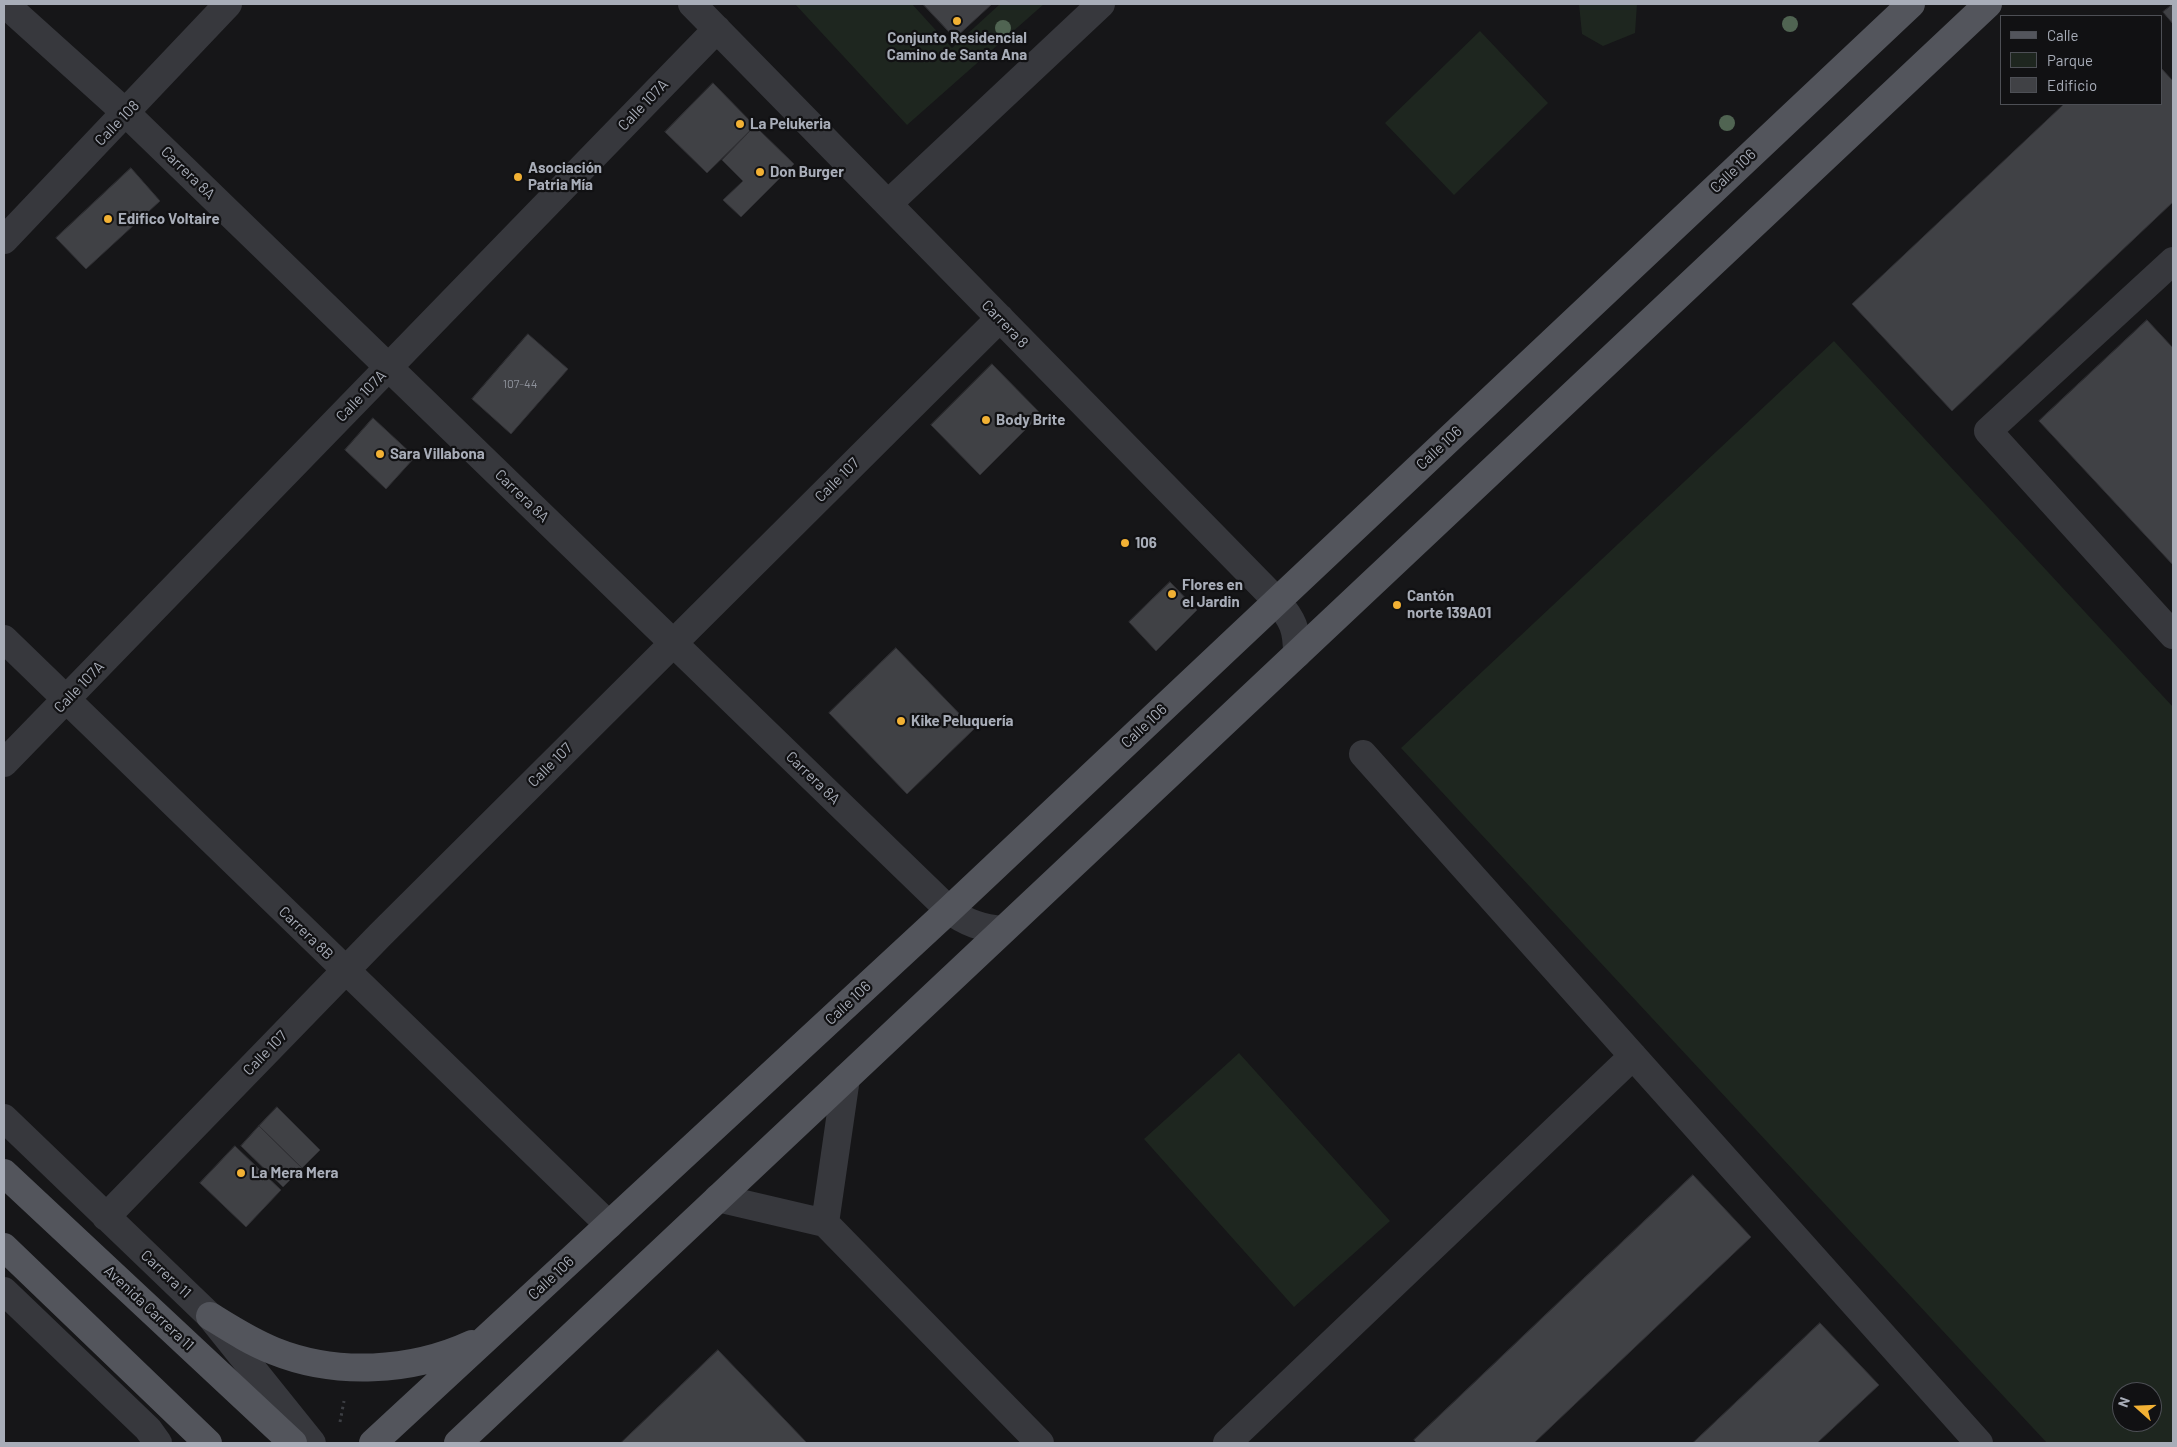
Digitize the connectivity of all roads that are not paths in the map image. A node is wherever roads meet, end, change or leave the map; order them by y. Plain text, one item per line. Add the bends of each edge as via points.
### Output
1 (5, 4) edge
2 (228, 4) edge
3 (692, 4) edge
4 (1101, 4) edge
5 (1910, 4) edge
6 (1988, 4) edge
7 (717, 28) junction
8 (126, 113) junction
9 (889, 203) junction
10 (4, 240) edge
11 (2173, 261) edge
12 (1000, 318) junction
13 (389, 367) junction
14 (1277, 601) junction
15 (2173, 635) edge
16 (4, 639) edge
17 (674, 643) junction
18 (1297, 654) junction
19 (66, 700) junction
20 (1363, 754) dead end
21 (4, 763) edge
22 (949, 910) junction
23 (1003, 930) junction
24 (345, 971) junction
25 (1633, 1056) junction
26 (846, 1078) junction
27 (4, 1118) edge
28 (4, 1173) edge
29 (718, 1198) junction
30 (106, 1217) junction
31 (825, 1223) junction
32 (609, 1225) junction
33 (4, 1247) edge
34 (4, 1291) edge
35 (210, 1316) junction
36 (487, 1337) junction
37 (198, 1437) edge
38 (158, 1443) edge
39 (293, 1443) edge
40 (312, 1443) edge
41 (372, 1443) edge
42 (458, 1443) edge
43 (1040, 1443) edge
44 (1227, 1443) edge
45 (1979, 1443) edge

1 - 8 street, Carrera 8A
2 - 8 street, Calle 108
3 - 7 street, Carrera 8
4 - 9 street
5 - 14 main road, Calle 106
6 - 18 main road
7 - 9 street, Carrera 8
7 - 13 street, Calle 107A
8 - 10 street, Calle 108
8 - 13 street, Carrera 8A
9 - 12 street, Carrera 8
11 - 15 street via 1988,432
12 - 14 street, Carrera 8
12 - 17 street, Calle 107
13 - 17 street, Carrera 8A
13 - 19 street, Calle 107A
14 - 18 street, Carrera 8 via 1291,618 1297,636
14 - 22 main road, Calle 106
16 - 19 street, Carrera 8B
17 - 22 street, Carrera 8A
17 - 24 street, Calle 107
18 - 23 main road
19 - 21 street, Calle 107A
19 - 24 street, Carrera 8B
20 - 25 street
22 - 23 street, Carrera 8A via 974,925
22 - 32 main road, Calle 106
23 - 26 main road
24 - 30 street, Calle 107
24 - 32 street, Carrera 8B
25 - 44 street
25 - 45 street
26 - 29 main road
26 - 31 street
27 - 30 street, Carrera 11
28 - 39 main road, Avenida Carrera 11
29 - 31 street
29 - 42 main road
30 - 35 street, Carrera 11
31 - 43 street
32 - 36 main road, Calle 106
33 - 37 main road
34 - 38 street via 148,1429
35 - 36 main road via 241,1336 274,1351 336,1366 378,1368 406,1365 461,1349
35 - 40 street, Carrera 11
36 - 41 main road, Calle 106

